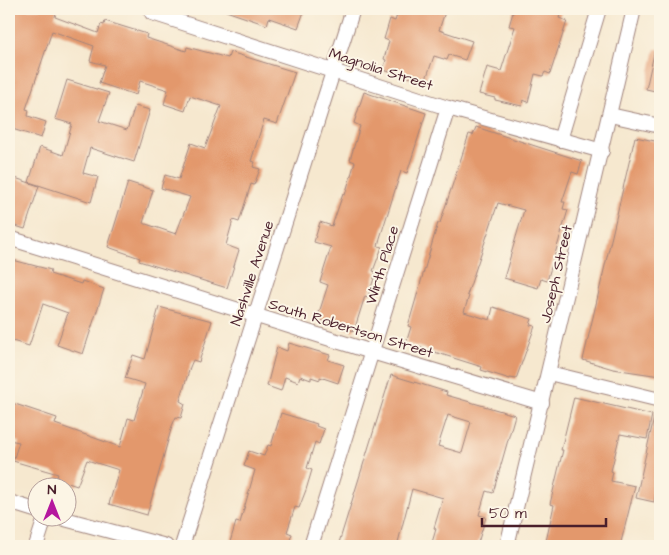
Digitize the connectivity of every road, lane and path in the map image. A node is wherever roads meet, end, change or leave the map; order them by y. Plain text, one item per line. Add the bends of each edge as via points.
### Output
1 (353, 9) edge
2 (599, 9) edge
3 (634, 9) edge
4 (152, 13) dead end
5 (333, 70) junction
6 (448, 108) junction
7 (610, 115) junction
8 (660, 126) edge
9 (560, 140) junction
10 (602, 150) junction
11 (9, 238) edge
12 (255, 315) junction
13 (372, 352) junction
14 (549, 373) junction
15 (660, 400) edge
16 (542, 402) junction
17 (9, 502) edge
18 (28, 508) edge
19 (78, 523) edge
20 (42, 528) edge
21 (36, 546) edge
22 (166, 546) edge
23 (182, 546) edge
24 (311, 546) edge
25 (507, 546) edge

1 - 5 street, Nashville Avenue
2 - 9 street
3 - 7 street, Joseph Street
4 - 5 street, Magnolia Street
5 - 6 street, Magnolia Street
5 - 12 street, Nashville Avenue
6 - 9 street, Magnolia Street
6 - 13 street, Wirth Place
7 - 8 street
7 - 10 street, Joseph Street
9 - 10 street, Magnolia Street
10 - 14 street, Joseph Street
11 - 12 street, South Robertson Street
12 - 13 street, South Robertson Street
12 - 23 street, Nashville Avenue
13 - 16 street, South Robertson Street
13 - 24 street, Wirth Place
14 - 15 street
14 - 16 street, Joseph Street
16 - 25 street, Joseph Street
17 - 18 street
19 - 22 street
20 - 21 street

